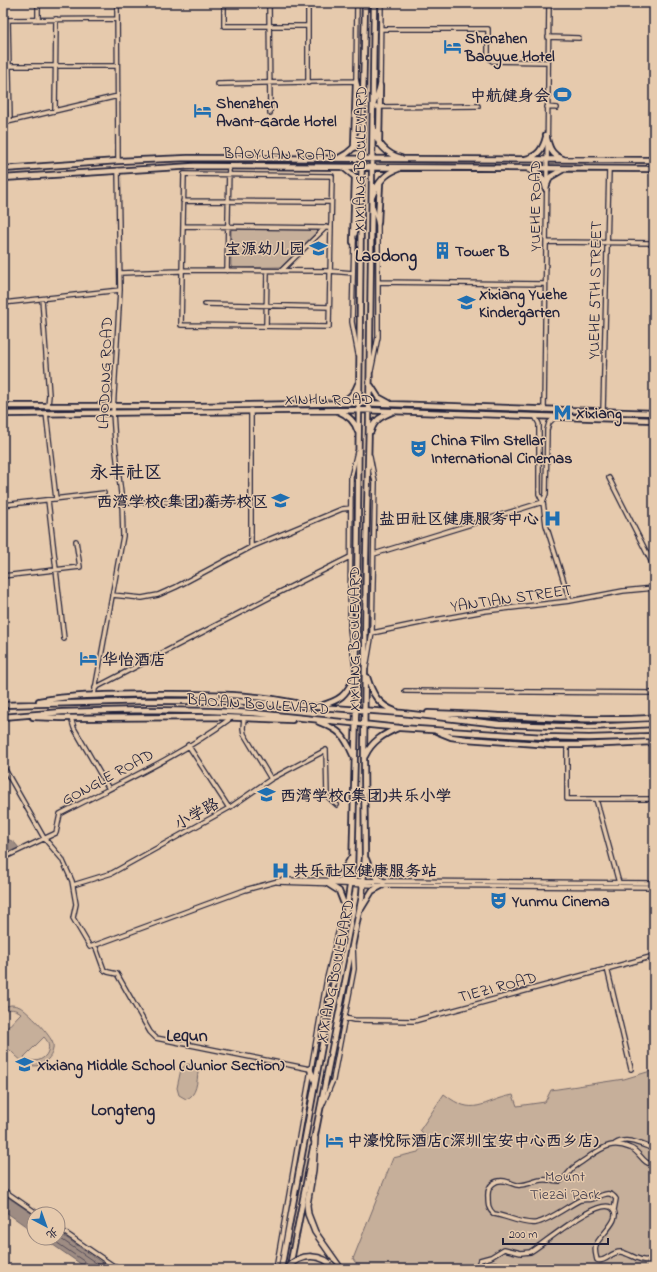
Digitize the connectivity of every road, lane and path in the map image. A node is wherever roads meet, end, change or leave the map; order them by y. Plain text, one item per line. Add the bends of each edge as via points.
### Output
1 (38, 3) edge
2 (117, 3) edge
3 (224, 3) edge
4 (269, 3) edge
5 (308, 3) edge
6 (357, 3) edge
7 (365, 3) edge
8 (374, 3) edge
9 (381, 3) edge
10 (549, 3) edge
11 (117, 19) junction
12 (3, 20) edge
13 (8, 20) junction
14 (38, 20) junction
15 (56, 20) junction
16 (269, 26) junction
17 (308, 26) junction
18 (381, 29) junction
19 (548, 37) junction
20 (579, 38) dead end
21 (548, 62) junction
22 (3, 66) edge
23 (9, 66) junction
24 (55, 66) junction
25 (117, 66) junction
26 (356, 81) junction
27 (308, 82) junction
28 (270, 83) junction
29 (218, 84) dead end
30 (380, 86) junction
31 (118, 96) junction
32 (363, 102) junction
33 (478, 106) dead end
34 (373, 107) junction
35 (380, 107) junction
36 (547, 108) junction
37 (558, 108) dead end
38 (55, 111) junction
39 (270, 113) dead end
40 (10, 121) junction
41 (3, 123) edge
42 (372, 124) junction
43 (363, 126) junction
44 (546, 135) junction
45 (379, 144) junction
46 (354, 148) junction
47 (327, 159) junction
48 (337, 159) junction
49 (362, 160) junction
50 (372, 160) junction
51 (408, 160) junction
52 (520, 160) junction
53 (546, 160) junction
54 (573, 160) junction
55 (654, 160) edge
56 (118, 161) junction
57 (229, 166) junction
58 (327, 167) junction
59 (343, 167) junction
60 (362, 167) junction
61 (372, 167) junction
62 (409, 167) junction
63 (517, 168) junction
64 (546, 168) junction
65 (3, 169) edge
66 (569, 169) junction
67 (609, 169) junction
68 (654, 169) edge
69 (118, 170) junction
70 (229, 175) junction
71 (355, 177) junction
72 (3, 178) edge
73 (380, 182) junction
74 (546, 189) junction
75 (371, 201) junction
76 (183, 202) junction
77 (228, 202) junction
78 (331, 202) junction
79 (361, 202) junction
80 (378, 224) junction
81 (183, 226) junction
82 (228, 226) junction
83 (326, 228) junction
84 (330, 228) junction
85 (353, 242) junction
86 (546, 242) junction
87 (607, 243) junction
88 (654, 243) edge
89 (182, 270) junction
90 (227, 271) junction
91 (268, 271) junction
92 (281, 271) junction
93 (330, 272) junction
94 (120, 273) junction
95 (353, 273) junction
96 (378, 282) junction
97 (546, 284) junction
98 (120, 290) junction
99 (42, 299) junction
100 (3, 303) edge
101 (205, 304) dead end
102 (267, 306) junction
103 (329, 307) junction
104 (266, 326) junction
105 (360, 362) junction
106 (360, 379) junction
107 (370, 381) junction
108 (359, 403) junction
109 (335, 404) junction
110 (369, 404) junction
111 (394, 404) junction
112 (3, 406) edge
113 (48, 406) junction
114 (113, 406) junction
115 (251, 408) junction
116 (336, 410) junction
117 (359, 410) junction
118 (369, 410) junction
119 (544, 410) junction
120 (395, 411) junction
121 (603, 411) junction
122 (112, 412) junction
123 (46, 413) junction
124 (654, 413) edge
125 (3, 414) edge
126 (535, 416) junction
127 (555, 417) junction
128 (654, 420) edge
129 (369, 436) junction
130 (359, 438) junction
131 (359, 445) junction
132 (368, 449) junction
133 (609, 478) dead end
134 (104, 493) dead end
135 (56, 499) junction
136 (48, 500) junction
137 (122, 502) junction
138 (251, 502) junction
139 (543, 502) junction
140 (3, 505) edge
141 (351, 508) junction
142 (76, 541) dead end
143 (251, 547) junction
144 (374, 554) junction
145 (350, 557) junction
146 (654, 567) edge
147 (56, 570) junction
148 (3, 576) edge
149 (654, 588) edge
150 (112, 595) junction
151 (570, 601) junction
152 (372, 633) junction
153 (64, 639) dead end
154 (366, 673) junction
155 (356, 675) junction
156 (96, 688) junction
157 (405, 691) dead end
158 (654, 693) edge
159 (94, 695) junction
160 (3, 704) edge
161 (18, 704) junction
162 (314, 707) junction
163 (356, 710) junction
164 (365, 710) junction
165 (402, 713) junction
166 (14, 717) junction
167 (3, 718) edge
168 (71, 718) junction
169 (231, 718) junction
170 (244, 718) junction
171 (654, 718) edge
172 (313, 720) junction
173 (3, 721) edge
174 (355, 723) junction
175 (365, 724) junction
176 (654, 724) edge
177 (400, 728) junction
178 (432, 730) junction
179 (654, 736) edge
180 (654, 742) edge
181 (188, 745) junction
182 (567, 745) junction
183 (354, 756) junction
184 (364, 757) junction
185 (3, 766) edge
186 (271, 779) junction
187 (109, 789) junction
188 (596, 799) junction
189 (654, 799) edge
190 (337, 805) dead end
191 (228, 808) junction
192 (44, 838) junction
193 (352, 855) junction
194 (365, 857) junction
195 (3, 858) edge
196 (328, 882) junction
197 (350, 883) junction
198 (363, 883) junction
199 (384, 883) junction
200 (619, 883) junction
201 (654, 883) edge
202 (73, 885) junction
203 (654, 887) edge
204 (347, 910) junction
205 (359, 914) junction
206 (353, 942) junction
207 (95, 945) junction
208 (654, 956) edge
209 (607, 968) junction
210 (344, 1018) junction
211 (310, 1069) junction
212 (631, 1069) dead end
213 (315, 1081) junction
214 (319, 1112) junction
215 (315, 1138) junction
216 (615, 1144) junction
217 (654, 1148) edge
218 (654, 1165) edge
219 (3, 1190) edge
220 (26, 1206) edge
221 (614, 1210) junction
222 (66, 1233) edge
223 (654, 1258) edge
224 (3, 1268) edge
225 (7, 1269) edge
226 (118, 1269) edge
227 (276, 1269) edge
228 (281, 1269) edge
229 (286, 1269) edge
230 (290, 1269) edge
231 (312, 1269) edge
232 (322, 1269) edge
233 (336, 1269) edge
234 (341, 1269) edge
235 (507, 1269) edge

1 - 14 street
2 - 11 street
3 - 16 street via 224,26
4 - 16 street
5 - 17 street
6 - 26 street
7 - 32 main road, XIXIANG BOULEVARD
8 - 34 main road, XIXIANG BOULEVARD
9 - 18 street
10 - 19 street, YUEHE ROAD
11 - 15 street
11 - 25 street
12 - 13 street
13 - 14 street
13 - 23 street
14 - 15 street
15 - 24 street
16 - 17 street
16 - 28 street
17 - 27 street
18 - 21 street via 488,29 488,56 492,61
18 - 30 street
19 - 20 street
19 - 21 street, YUEHE ROAD
21 - 36 street, YUEHE ROAD
22 - 23 street
23 - 24 street
23 - 40 street
24 - 25 street
24 - 38 street
25 - 31 street
26 - 27 street
26 - 32 street
26 - 46 main road
27 - 28 street
28 - 29 street
28 - 39 street
30 - 34 street
30 - 35 main road
31 - 38 street
31 - 56 street
32 - 43 main road, XIXIANG BOULEVARD
33 - 35 street
34 - 35 street
34 - 42 main road, XIXIANG BOULEVARD
35 - 45 main road
36 - 37 street
36 - 44 street, YUEHE ROAD
38 - 40 street
40 - 41 street
42 - 45 main road
42 - 50 main road, XIXIANG BOULEVARD
43 - 46 main road
43 - 49 main road, XIXIANG BOULEVARD
44 - 52 main road via 540,152
44 - 53 street, YUEHE ROAD
44 - 54 main road via 552,153
45 - 51 main road via 391,155
46 - 48 main road
47 - 48 main road, BAOYUAN ROAD
47 - 56 main road, BAOYUAN ROAD via 188,158
47 - 58 main road via 331,163
48 - 49 main road, BAOYUAN ROAD
49 - 50 main road, BAOYUAN ROAD
49 - 60 main road, XIXIANG BOULEVARD
50 - 51 main road, BAOYUAN ROAD
50 - 61 main road, XIXIANG BOULEVARD
51 - 52 main road, BAOYUAN ROAD
52 - 53 main road, BAOYUAN ROAD
53 - 54 main road, BAOYUAN ROAD
53 - 64 street, YUEHE ROAD
54 - 55 main road, BAOYUAN ROAD
56 - 65 main road, BAOYUAN ROAD
57 - 58 main road, BAOYUAN ROAD
57 - 69 main road, BAOYUAN ROAD
57 - 70 street
58 - 59 main road, BAOYUAN ROAD
59 - 60 main road, BAOYUAN ROAD
59 - 71 main road
60 - 61 main road, BAOYUAN ROAD
60 - 79 main road, XIXIANG BOULEVARD
61 - 62 main road, BAOYUAN ROAD
61 - 75 main road, XIXIANG BOULEVARD
62 - 63 main road, BAOYUAN ROAD
62 - 73 main road via 393,170
63 - 64 main road, BAOYUAN ROAD
63 - 74 main road via 539,173 544,179
64 - 66 main road, BAOYUAN ROAD
64 - 74 street, YUEHE ROAD
66 - 67 main road, BAOYUAN ROAD
66 - 74 main road via 553,174
67 - 68 main road, BAOYUAN ROAD
67 - 87 street, YUEHE 5TH STREET
69 - 72 main road, BAOYUAN ROAD
69 - 94 street, LAODONG ROAD
70 - 76 street via 184,174
70 - 77 street
70 - 78 street via 332,176
71 - 79 main road
71 - 85 main road
73 - 75 main road
73 - 80 main road
74 - 86 street, YUEHE ROAD
75 - 80 street
75 - 107 main road, XIXIANG BOULEVARD
76 - 77 street
76 - 81 street
77 - 78 street
77 - 82 street
78 - 84 street
79 - 85 street
79 - 105 main road, XIXIANG BOULEVARD
80 - 96 street
81 - 82 street
81 - 89 street
82 - 83 street
82 - 90 street
83 - 84 street
83 - 92 street
84 - 93 street
85 - 95 street
86 - 87 street
86 - 97 street, YUEHE ROAD
87 - 88 street
87 - 121 street, YUEHE 5TH STREET
89 - 90 street
89 - 94 street
89 - 104 street via 181,325
90 - 91 street
91 - 92 street
91 - 102 street
92 - 93 street
93 - 95 street
93 - 103 street
94 - 98 street, LAODONG ROAD
95 - 105 street via 352,322
96 - 97 street
96 - 107 street via 378,337
97 - 119 street, YUEHE ROAD
98 - 99 street
98 - 114 street, LAODONG ROAD
99 - 100 street
99 - 113 street
101 - 102 street
102 - 103 street
102 - 104 street
103 - 104 street via 329,327
105 - 106 main road, XIXIANG BOULEVARD
106 - 108 main road, XIXIANG BOULEVARD
106 - 109 main road via 352,396
107 - 110 main road, XIXIANG BOULEVARD
107 - 111 main road via 378,397
108 - 109 main road, XINHU ROAD
108 - 110 main road, XINHU ROAD
108 - 117 main road, XIXIANG BOULEVARD
109 - 115 main road, XINHU ROAD
110 - 111 main road, XINHU ROAD
110 - 118 main road, XIXIANG BOULEVARD
111 - 119 main road, XINHU ROAD
112 - 113 main road, XINHU ROAD
113 - 114 main road, XINHU ROAD
114 - 115 main road, XINHU ROAD
114 - 122 street, LAODONG ROAD
115 - 116 main road, XINHU ROAD
115 - 122 main road, XINHU ROAD
115 - 138 street
116 - 117 main road, XINHU ROAD
116 - 130 main road via 352,420
117 - 118 main road, XINHU ROAD
117 - 130 main road, XIXIANG BOULEVARD
118 - 120 main road, XINHU ROAD
118 - 129 main road, XIXIANG BOULEVARD
119 - 121 main road, XINHU ROAD
120 - 126 main road, XINHU ROAD
120 - 129 main road via 376,420
121 - 124 main road, XINHU ROAD
122 - 123 main road, XINHU ROAD
122 - 137 street, LAODONG ROAD
123 - 125 main road, XINHU ROAD
123 - 135 street
126 - 127 main road, XINHU ROAD
126 - 139 street via 539,424 539,494
127 - 128 main road, XINHU ROAD
127 - 139 street via 546,430 546,494
129 - 132 main road, XIXIANG BOULEVARD
130 - 131 main road, XIXIANG BOULEVARD
131 - 141 street via 351,477
131 - 155 main road, XIXIANG BOULEVARD
132 - 144 street via 375,482
132 - 154 main road, XIXIANG BOULEVARD
133 - 146 street
134 - 135 street
135 - 136 street
136 - 140 street
136 - 147 street
137 - 138 street
137 - 150 street, LAODONG ROAD via 123,536
138 - 143 street
139 - 144 street
139 - 151 street via 546,525
141 - 143 street via 342,509
141 - 145 street
142 - 147 street via 80,567
143 - 150 street via 196,578 158,595 142,598
144 - 152 street
145 - 155 street via 350,629
145 - 156 street
147 - 148 street
147 - 153 street
149 - 151 street, YANTIAN STREET
150 - 156 street, LAODONG ROAD
151 - 152 street, YANTIAN STREET via 486,611
152 - 154 street
154 - 164 main road, XIXIANG BOULEVARD
154 - 165 main road via 378,700 392,710
155 - 162 main road via 340,699
155 - 163 main road, XIXIANG BOULEVARD
156 - 159 street, LAODONG ROAD
157 - 158 street
159 - 161 main road via 67,696
159 - 162 main road via 219,694 273,698
160 - 161 main road
161 - 162 main road, BAO'AN BOULEVARD via 209,701
162 - 163 main road, BAO'AN BOULEVARD
163 - 164 main road, BAO'AN BOULEVARD
163 - 174 main road, XIXIANG BOULEVARD
164 - 165 main road, BAO'AN BOULEVARD
164 - 175 main road, XIXIANG BOULEVARD
165 - 171 main road via 553,719
165 - 176 main road, BAO'AN BOULEVARD via 546,727
166 - 167 main road, BAO'AN BOULEVARD
166 - 168 main road
166 - 172 main road, BAO'AN BOULEVARD via 62,712 167,710 254,713
166 - 173 main road
168 - 169 main road
168 - 187 street via 74,728
169 - 170 main road
169 - 181 street, GONGLE ROAD
170 - 172 main road
170 - 186 street via 244,734
172 - 174 main road, BAO'AN BOULEVARD
172 - 183 main road via 337,730 346,740
174 - 175 main road, BAO'AN BOULEVARD
174 - 183 main road, XIXIANG BOULEVARD
175 - 177 main road, BAO'AN BOULEVARD
175 - 184 main road, XIXIANG BOULEVARD
177 - 178 main road, BAO'AN BOULEVARD
177 - 184 main road via 375,741
178 - 179 main road, BAO'AN BOULEVARD via 544,737
178 - 182 main road via 466,739
180 - 182 main road
181 - 187 street, GONGLE ROAD
181 - 191 street
182 - 188 street via 568,799
183 - 193 main road, XIXIANG BOULEVARD
184 - 194 main road, XIXIANG BOULEVARD
185 - 192 street
186 - 190 street, 小学路 via 326,750 327,796
186 - 191 street, 小学路
187 - 192 street, GONGLE ROAD via 60,814 56,833
188 - 189 street
188 - 200 street
191 - 202 street, 小学路 via 112,874
192 - 195 street, GONGLE ROAD
192 - 202 street via 62,859
193 - 196 main road via 342,873
193 - 197 main road, XIXIANG BOULEVARD
194 - 198 main road, XIXIANG BOULEVARD
194 - 199 main road via 370,869
196 - 197 street
196 - 204 main road via 339,891
196 - 207 street via 276,882 245,890
197 - 198 street
197 - 204 main road, XIXIANG BOULEVARD
198 - 199 street
198 - 205 main road, XIXIANG BOULEVARD
199 - 200 street
199 - 203 street
199 - 205 main road via 372,891
200 - 201 street
202 - 207 street via 76,904 72,918 90,946
204 - 211 street via 332,955
204 - 213 main road, XIXIANG BOULEVARD
205 - 206 main road, XIXIANG BOULEVARD
206 - 210 street via 354,969
206 - 214 main road, XIXIANG BOULEVARD
207 - 211 street via 104,970 117,974 150,1032 156,1038
208 - 209 street, TIEZI ROAD
209 - 210 street, TIEZI ROAD via 414,1021
209 - 212 street
210 - 214 street via 333,1080
211 - 213 main road
211 - 227 street
213 - 228 main road, XIXIANG BOULEVARD
214 - 215 main road, XIXIANG BOULEVARD
215 - 230 main road, XIXIANG BOULEVARD
215 - 234 highway via 307,1205 311,1224
216 - 217 street via 623,1140
216 - 218 street via 634,1149 649,1165
216 - 221 street via 603,1147 573,1168 560,1181 542,1180 518,1186 506,1181 494,1183 487,1190 488,1207 494,1214 524,1222 537,1222 582,1200 594,1199 607,1193 614,1195 616,1199
219 - 220 street
221 - 223 street via 614,1221 596,1246 597,1260 604,1260 617,1252 642,1260
221 - 235 street via 606,1205 586,1213 530,1252 521,1253 504,1249 478,1263 481,1267 495,1264
222 - 226 street
224 - 225 main road
229 - 233 highway, bridge via 297,1260 311,1256 326,1260
231 - 232 highway

